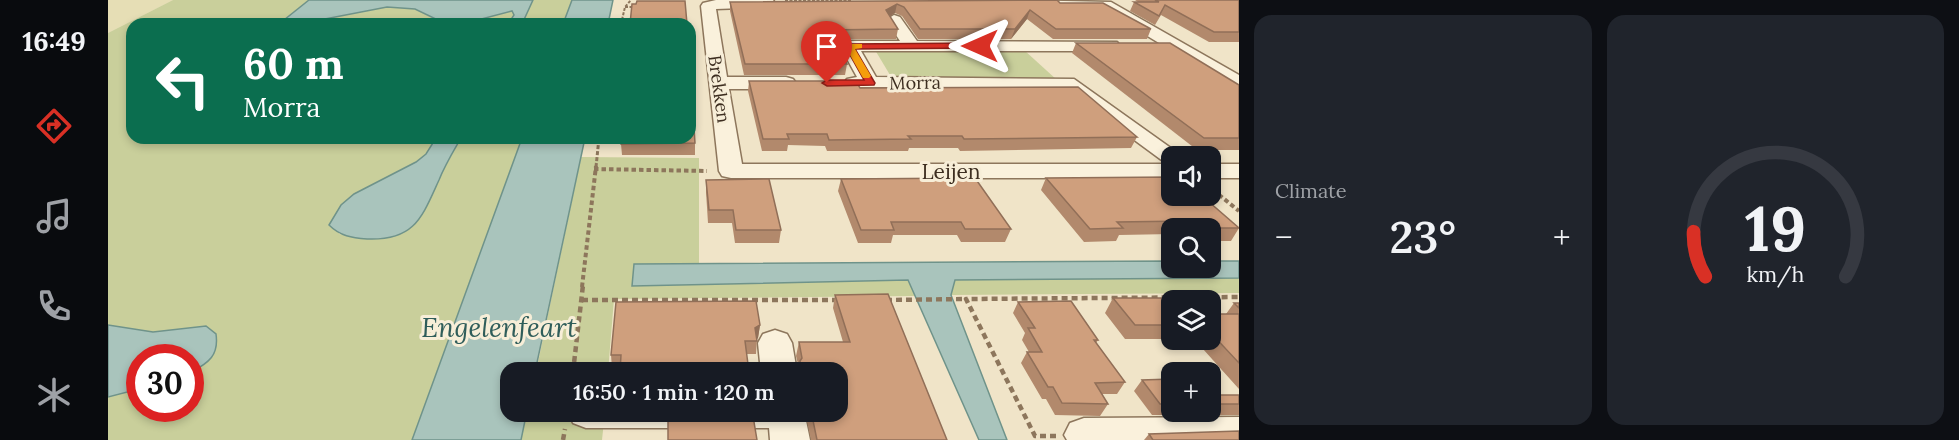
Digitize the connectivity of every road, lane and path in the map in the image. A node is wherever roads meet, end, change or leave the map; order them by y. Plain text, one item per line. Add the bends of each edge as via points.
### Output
1 (851, 0) edge
2 (631, 1) edge
3 (640, 2) edge
4 (784, 2) edge
5 (1005, 2) edge
6 (625, 7) junction
7 (637, 7) edge
8 (622, 18) edge
9 (894, 20) edge
10 (912, 46) junction
11 (1026, 46) junction
12 (1173, 46) junction
13 (800, 83) edge
14 (835, 83) edge
15 (870, 83) junction
16 (1067, 83) junction
17 (718, 84) junction
18 (1239, 84) edge
19 (598, 144) edge
20 (1161, 150) edge
21 (594, 169) junction
22 (730, 171) junction
23 (1161, 171) edge
24 (1221, 171) edge
25 (1239, 171) edge
26 (1221, 197) edge
27 (1239, 211) edge
28 (1239, 297) edge
29 (966, 299) junction
30 (582, 300) junction
31 (851, 300) edge
32 (874, 300) edge
33 (574, 362) edge
34 (1239, 435) edge
35 (1085, 438) edge

1 - 4 path
2 - 3 path
2 - 6 path
4 - 17 street, Brekken via 708,6
5 - 12 street via 1096,2
6 - 7 path
6 - 8 path
9 - 10 street
10 - 11 street, Morra
10 - 15 street, Morra via 849,46
11 - 12 street, Morra
11 - 16 street
12 - 18 street
13 - 17 street
14 - 15 street, Morra
15 - 16 street, Morra
16 - 20 street
17 - 22 street, Brekken
19 - 21 path
21 - 22 path
21 - 30 path
22 - 23 street, Leijen
24 - 25 street
26 - 27 path
28 - 29 path
29 - 32 path
29 - 35 path via 1035,436
30 - 31 path
30 - 33 path
34 - 35 street

